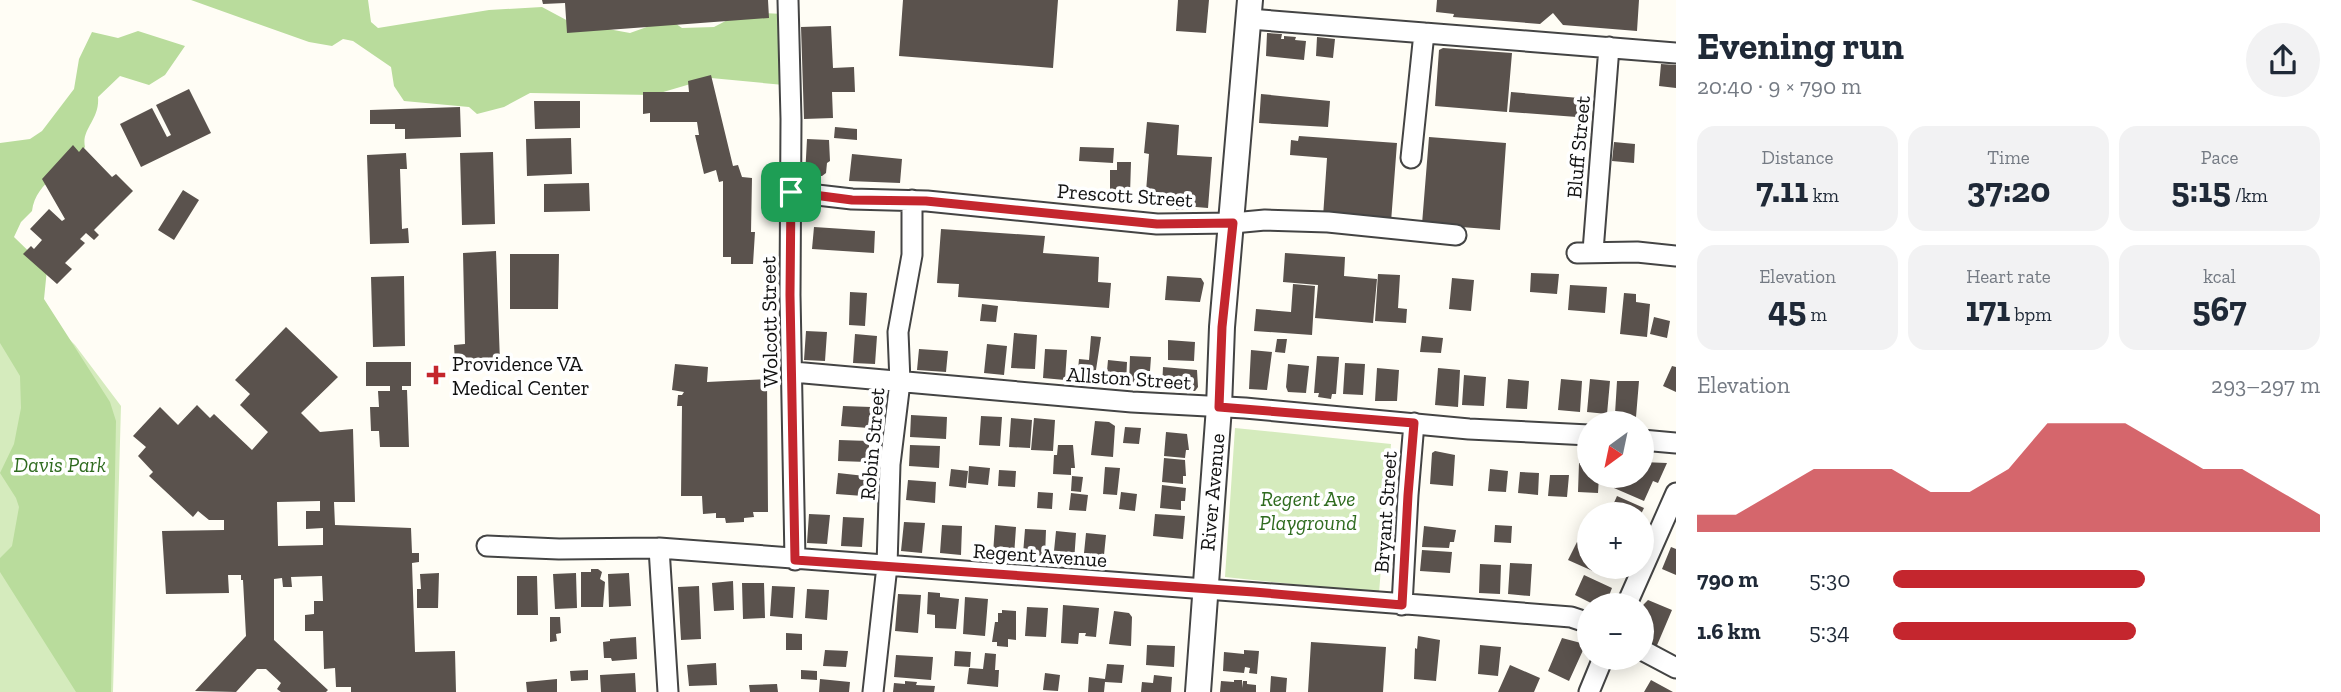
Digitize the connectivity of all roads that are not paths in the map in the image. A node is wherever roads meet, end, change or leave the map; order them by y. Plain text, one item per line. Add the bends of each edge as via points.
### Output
1 (788, 0) edge
2 (1250, 9) edge
3 (1424, 33) junction
4 (1609, 47) junction
5 (1676, 53) edge
6 (1411, 158) dead end
7 (791, 192) junction
8 (912, 201) junction
9 (1233, 223) junction
10 (1456, 235) dead end
11 (1676, 256) edge
12 (793, 372) junction
13 (900, 382) junction
14 (1219, 407) junction
15 (1414, 423) junction
16 (1577, 434) edge
17 (1654, 441) edge
18 (1676, 443) edge
19 (1676, 493) edge
20 (487, 546) dead end
21 (659, 548) junction
22 (795, 560) junction
23 (887, 566) junction
24 (1205, 590) junction
25 (1632, 593) edge
26 (1402, 605) junction
27 (1577, 619) edge
28 (1654, 656) edge
29 (1676, 668) edge
30 (1598, 670) edge
31 (668, 692) edge
32 (873, 692) edge
33 (1198, 692) edge
34 (1589, 692) edge

1 - 7 street, Wolcott Street
2 - 3 street
2 - 9 street, River Avenue
3 - 4 street
3 - 6 street
4 - 5 street
4 - 11 street, Bluff Street via 1585,252
7 - 8 street, Prescott Street
7 - 12 street, Wolcott Street
8 - 9 street, Prescott Street via 1157,224
8 - 13 street, Robin Street via 912,255 898,332
9 - 10 street, Prescott Street via 1265,219 1328,222
9 - 14 street, River Avenue
12 - 13 street, Allston Street
12 - 22 street, Wolcott Street
13 - 14 street, Allston Street
13 - 23 street, Robin Street via 890,464
14 - 15 street, Allston Street
14 - 24 street, River Avenue
15 - 16 street, Allston Street
15 - 26 street, Bryant Street
17 - 18 street
19 - 25 street
20 - 21 street, Regent Avenue
21 - 22 street, Regent Avenue
21 - 31 street
22 - 23 street, Regent Avenue
23 - 24 street, Regent Avenue
23 - 32 street, Robin Street
24 - 26 street, Regent Avenue
24 - 33 street, River Avenue
26 - 27 street, Regent Avenue
28 - 29 street
30 - 34 street

